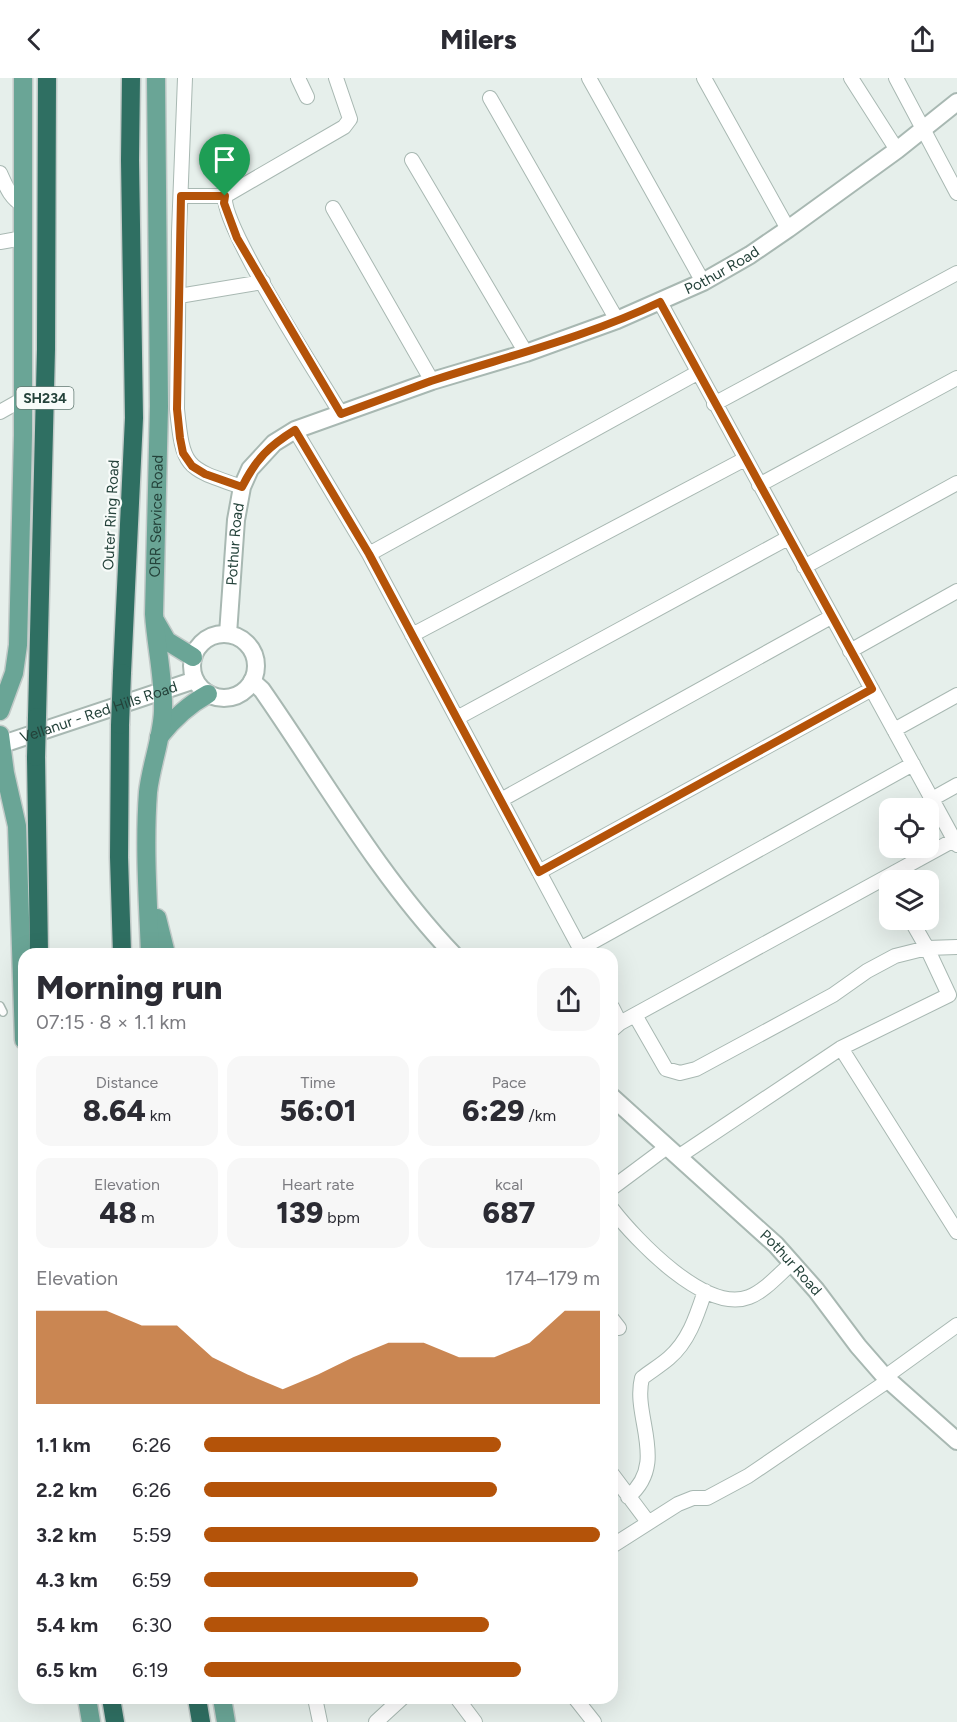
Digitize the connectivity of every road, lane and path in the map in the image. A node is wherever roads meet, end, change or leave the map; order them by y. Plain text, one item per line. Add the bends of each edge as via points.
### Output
1 (23, 78) edge
2 (46, 78) edge
3 (131, 78) edge
4 (156, 78) edge
5 (185, 78) edge
6 (298, 78) edge
7 (336, 78) edge
8 (590, 78) edge
9 (704, 78) edge
10 (851, 78) edge
11 (896, 78) edge
12 (307, 97) dead end
13 (490, 98) dead end
14 (957, 102) edge
15 (923, 128) junction
16 (897, 150) junction
17 (412, 160) dead end
18 (0, 173) edge
19 (957, 194) edge
20 (181, 196) junction
21 (225, 196) junction
22 (23, 205) junction
23 (333, 208) dead end
24 (788, 229) junction
25 (23, 238) junction
26 (0, 242) edge
27 (957, 273) edge
28 (263, 282) junction
29 (703, 282) junction
30 (179, 296) junction
31 (660, 302) junction
32 (617, 320) junction
33 (526, 353) junction
34 (697, 373) junction
35 (957, 378) edge
36 (432, 381) junction
37 (23, 399) junction
38 (714, 404) junction
39 (0, 412) edge
40 (341, 414) junction
41 (295, 430) junction
42 (745, 459) junction
43 (957, 483) edge
44 (759, 484) junction
45 (242, 487) junction
46 (788, 538) junction
47 (369, 554) junction
48 (804, 567) junction
49 (957, 591) edge
50 (831, 617) junction
51 (154, 618) junction
52 (228, 634) junction
53 (412, 635) junction
54 (850, 651) junction
55 (193, 657) junction
56 (252, 681) junction
57 (201, 687) junction
58 (872, 689) junction
59 (163, 690) junction
60 (957, 695) edge
61 (1, 700) edge
62 (457, 718) junction
63 (894, 730) junction
64 (158, 739) junction
65 (0, 741) edge
66 (913, 764) junction
67 (957, 785) edge
68 (0, 787) edge
69 (931, 798) edge
70 (934, 798) edge
71 (501, 800) junction
72 (11, 802) junction
73 (939, 812) edge
74 (956, 842) edge
75 (905, 870) edge
76 (539, 872) junction
77 (879, 884) edge
78 (148, 888) junction
79 (917, 930) edge
80 (957, 947) edge
81 (20, 948) edge
82 (39, 948) edge
83 (122, 948) edge
84 (150, 948) edge
85 (164, 948) edge
86 (447, 948) edge
87 (580, 948) edge
88 (587, 948) edge
89 (927, 948) junction
90 (635, 1015) junction
91 (618, 1025) edge
92 (841, 1048) junction
93 (618, 1102) edge
94 (672, 1152) junction
95 (618, 1184) edge
96 (618, 1216) edge
97 (957, 1232) edge
98 (792, 1263) junction
99 (705, 1291) junction
100 (957, 1325) edge
101 (887, 1379) junction
102 (957, 1441) edge
103 (618, 1483) edge
104 (628, 1497) junction
105 (648, 1522) junction
106 (618, 1542) edge
107 (88, 1704) edge
108 (112, 1704) edge
109 (198, 1704) edge
110 (223, 1704) edge
111 (316, 1704) edge
112 (396, 1704) edge
113 (462, 1704) edge
114 (580, 1704) edge
115 (91, 1722) edge
116 (115, 1722) edge
117 (201, 1722) edge
118 (226, 1722) edge
119 (320, 1722) edge
120 (376, 1722) edge
121 (475, 1722) edge
122 (594, 1722) edge

1 - 22 main road
2 - 82 highway, SH234, bridge via 46,349 36,757
3 - 83 highway, Outer Ring Road, bridge via 134,418 120,725
4 - 51 main road, ORR Service Road via 159,406
5 - 20 street
6 - 12 street
7 - 21 street via 350,119 344,127
8 - 29 street
9 - 24 street
10 - 16 street
11 - 15 street
13 - 32 street
14 - 15 street, Pothur Road
15 - 16 street, Pothur Road
15 - 19 street
16 - 24 street, Pothur Road
17 - 33 street
18 - 22 street via 8,193
20 - 21 street
20 - 30 street
21 - 28 street via 237,238
22 - 25 main road
23 - 36 street
24 - 29 street, Pothur Road
25 - 26 street
25 - 37 main road
27 - 38 street
28 - 30 street
28 - 40 street
29 - 31 street, Pothur Road
30 - 45 street via 177,409 183,453 192,466 205,474
31 - 32 street, Pothur Road
31 - 34 street
32 - 33 street, Pothur Road
33 - 36 street, Pothur Road
34 - 38 street
34 - 47 street
35 - 44 street
36 - 40 street, Pothur Road
37 - 39 street
37 - 61 main road via 17,653 14,673
38 - 42 street
40 - 41 street, Pothur Road
41 - 45 street, Pothur Road via 259,458
41 - 47 street
42 - 44 street
42 - 53 street
43 - 48 street
44 - 46 street
45 - 52 street, Pothur Road
46 - 48 street
46 - 62 street
47 - 53 street
48 - 50 street
49 - 54 street
50 - 54 street
50 - 71 street
51 - 55 main road via 167,640
51 - 59 main road, ORR Service Road
52 - 55 street via 207,639
52 - 56 street via 243,640 253,652 256,667
53 - 62 street
54 - 58 street
55 - 57 street via 192,669
56 - 57 street via 235,696 221,698
56 - 86 street via 421,921
57 - 59 street, Vellanur - Red Hills Road
57 - 64 main road via 193,702
58 - 63 street
58 - 76 street
59 - 64 main road, ORR Service Road
59 - 65 street, Vellanur - Red Hills Road
60 - 63 street
62 - 71 street
63 - 66 street
64 - 78 main road, ORR Service Road via 148,791
65 - 72 main road
66 - 69 street
66 - 88 street
67 - 70 street
68 - 72 main road
71 - 76 street
72 - 81 main road via 19,856
73 - 74 street
74 - 75 street
76 - 87 street
77 - 90 street
78 - 84 main road, ORR Service Road
78 - 85 main road
79 - 89 street
80 - 89 street
89 - 90 street via 881,962 833,994 696,1070 680,1073 666,1069
89 - 92 street via 949,995
90 - 91 street
92 - 94 street
92 - 97 street
93 - 94 street, Pothur Road
94 - 95 street
94 - 98 street, Pothur Road
96 - 99 street via 655,1256
98 - 99 street via 751,1297 728,1299
98 - 101 street, Pothur Road
99 - 104 street via 679,1348 642,1378 648,1453 638,1489
100 - 101 street
101 - 102 street, Pothur Road
101 - 105 street via 748,1476 707,1498 678,1504
103 - 104 street
104 - 105 street
105 - 106 street
107 - 115 main road
108 - 116 highway
109 - 117 highway
110 - 118 main road
111 - 119 street
112 - 120 street
113 - 121 street
114 - 122 street

